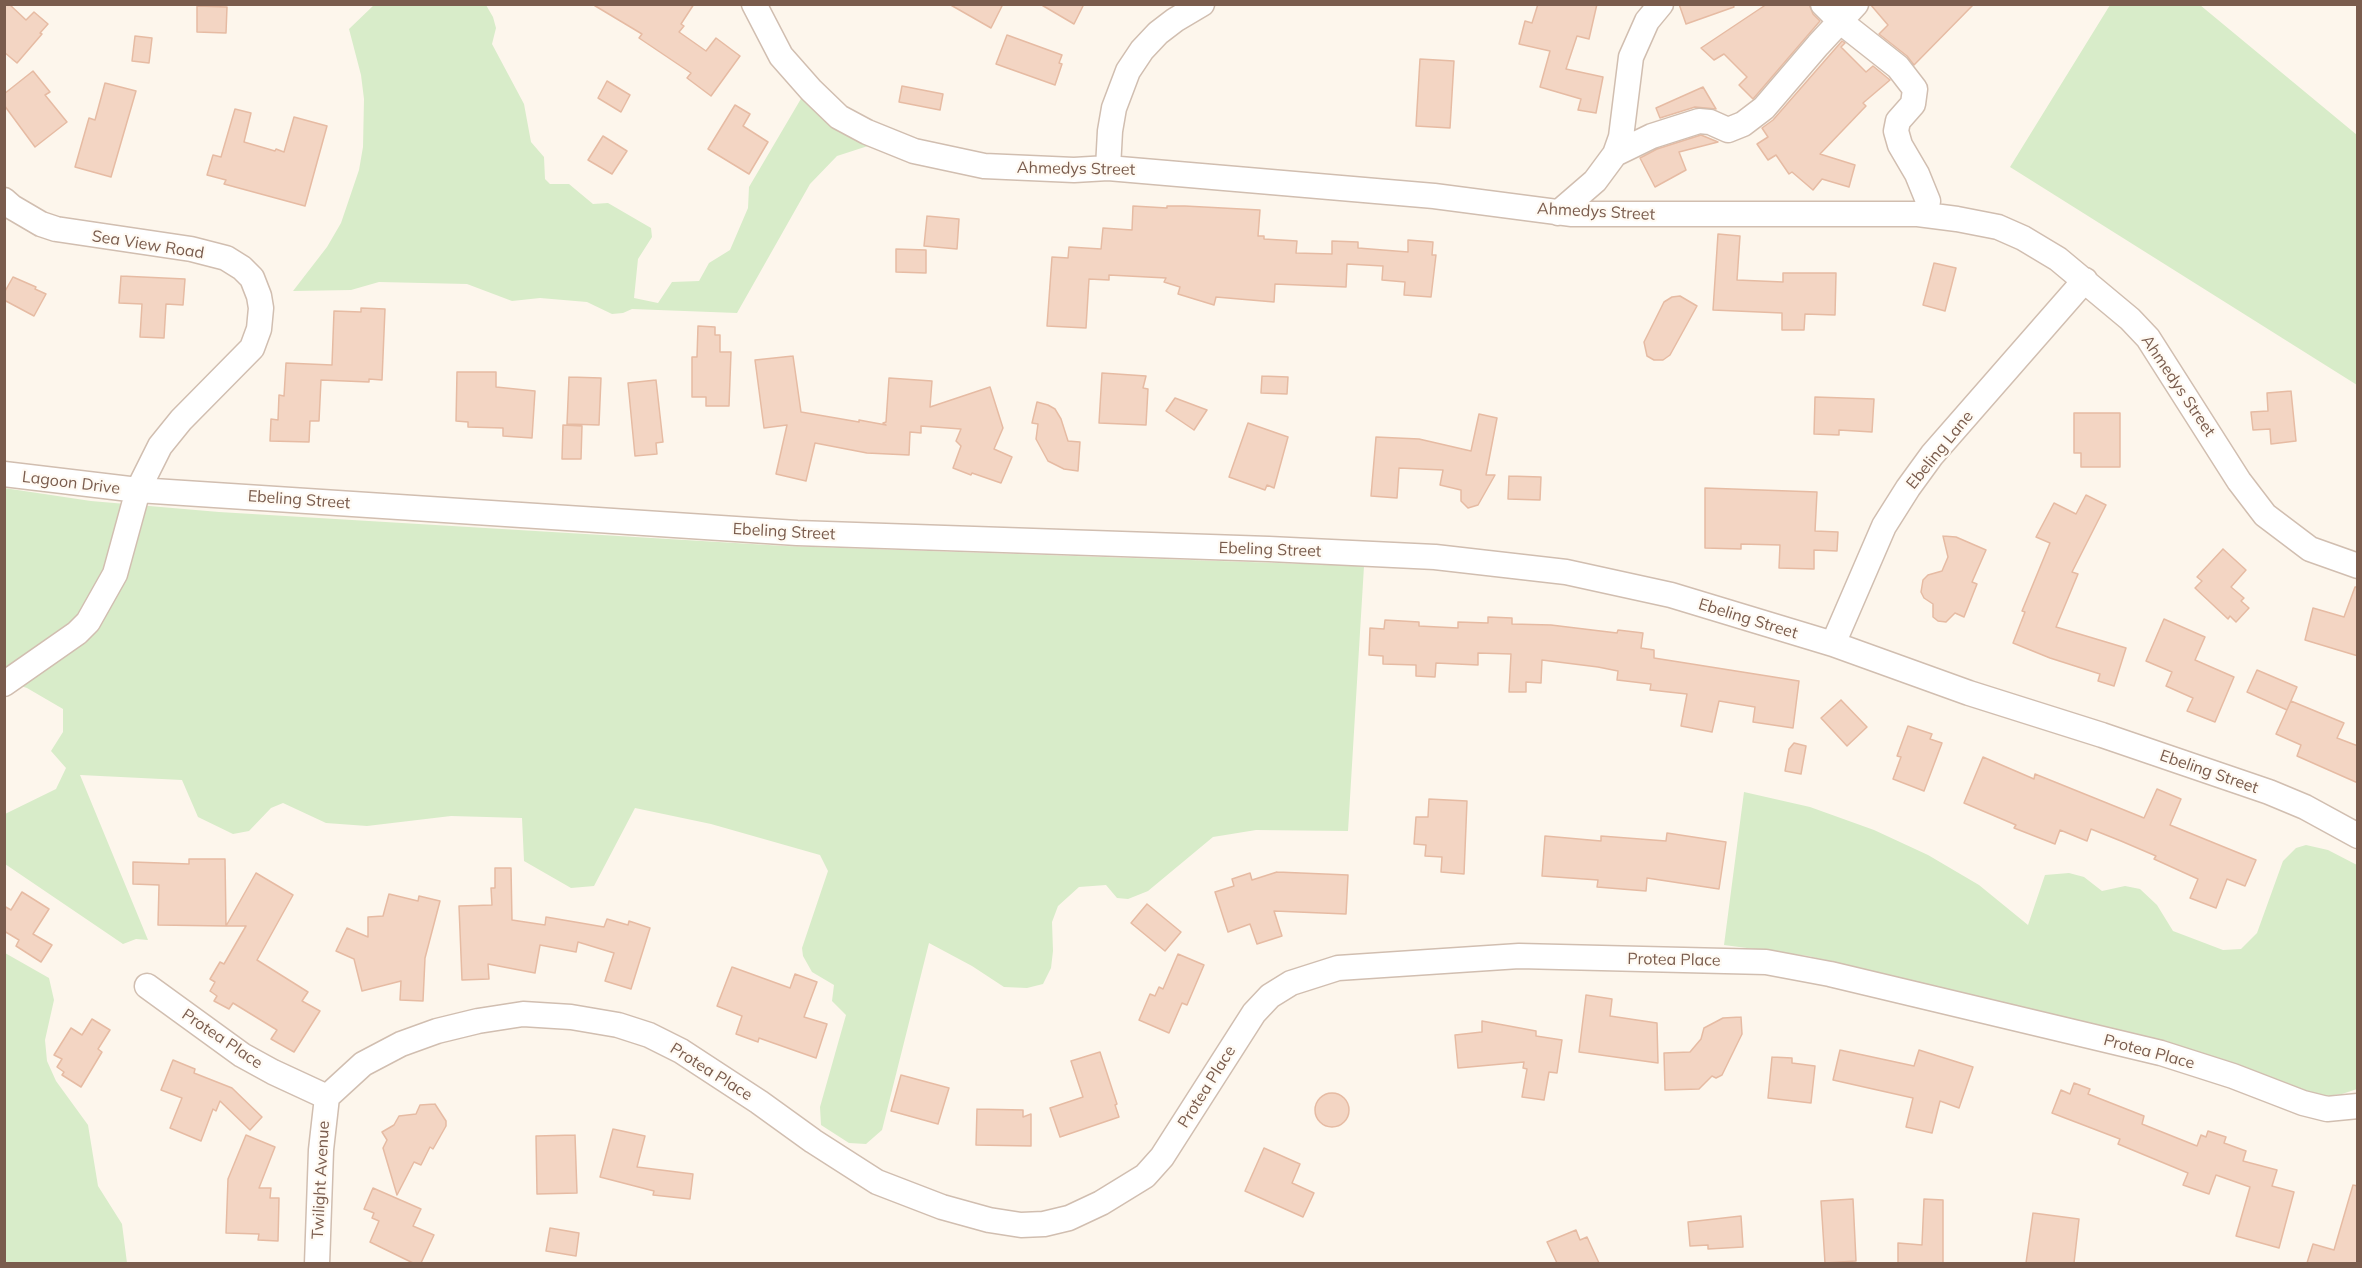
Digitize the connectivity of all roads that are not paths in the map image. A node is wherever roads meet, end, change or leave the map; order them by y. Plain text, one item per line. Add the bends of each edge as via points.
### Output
1 (754, 4) edge
2 (1202, 4) edge
3 (1660, 4) edge
4 (1823, 4) edge
5 (1849, 13) edge
6 (1615, 154) junction
7 (1108, 168) junction
8 (4, 200) edge
9 (1558, 213) junction
10 (1924, 215) junction
11 (2085, 280) junction
12 (4, 474) edge
13 (138, 490) junction
14 (2358, 566) edge
15 (1833, 644) junction
16 (4, 684) edge
17 (2358, 836) edge
18 (147, 986) dead end
19 (327, 1097) junction
20 (2358, 1106) edge
21 (317, 1263) edge

1 - 7 street, Ahmedys Street via 781,56 811,90 839,117 867,132 914,151 984,166
2 - 7 street via 1158,33 1128,70 1114,108
3 - 6 street via 1647,21 1631,57 1621,137
4 - 5 street
5 - 6 street via 1764,108 1743,124 1728,130 1699,121 1652,136
5 - 10 street via 1865,39 1898,67 1915,88 1913,104 1898,121 1896,131 1928,201
6 - 9 street via 1594,181
7 - 9 street, Ahmedys Street via 1434,196
8 - 13 street, Sea View Road via 56,230 191,249 226,258 252,278 261,308 258,337 252,348 180,420 160,446
9 - 10 street, Ahmedys Street
10 - 11 street, Ahmedys Street via 1998,227 2058,259
11 - 14 street, Ahmedys Street via 2148,338 2265,515 2310,549
11 - 15 street, Ebeling Lane via 1932,455 1908,488 1884,526
12 - 13 street, Lagoon Drive
13 - 15 street, Ebeling Street via 797,533 1435,557 1566,572 1671,595
13 - 16 street, Sea View Road via 115,574 88,622
15 - 17 street, Ebeling Street via 2269,792
18 - 19 street, Protea Place via 242,1054
19 - 20 street, Protea Place via 363,1064 437,1031 523,1014 618,1025 681,1051 813,1141 886,1185 989,1220 1044,1224 1069,1218 1101,1203 1145,1176 1162,1157 1254,1013 1270,996 1291,983 1338,968 1518,956 1766,962 2161,1053 2327,1110
19 - 21 street, Twilight Avenue

